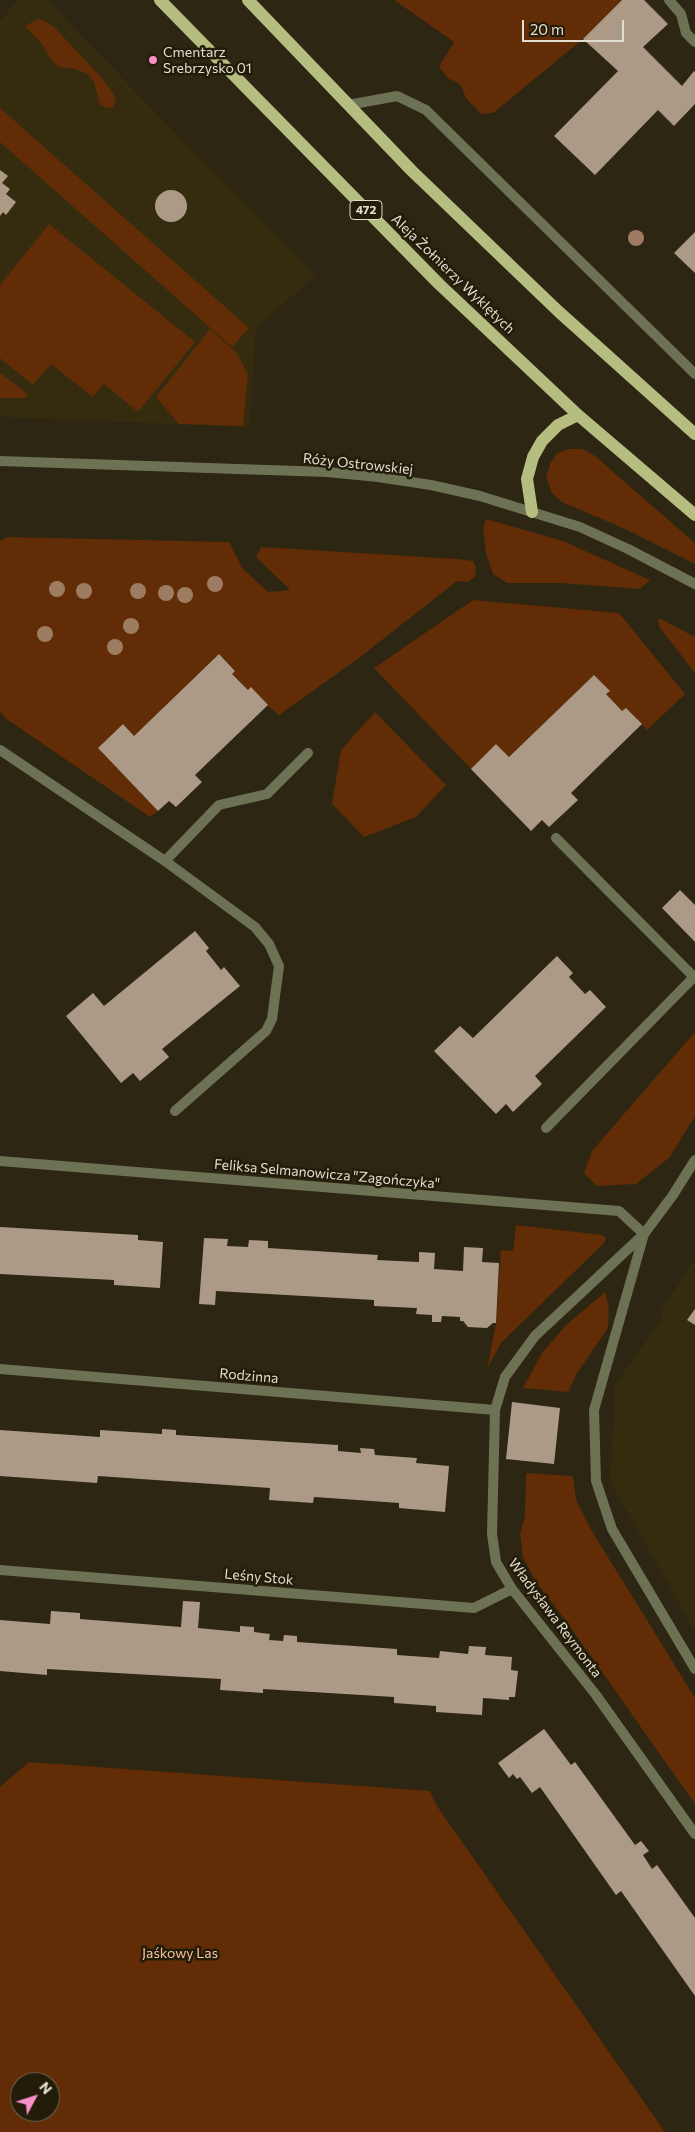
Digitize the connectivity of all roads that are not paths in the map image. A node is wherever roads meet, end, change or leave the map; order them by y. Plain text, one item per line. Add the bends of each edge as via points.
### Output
1 (160, 0) edge
2 (248, 0) edge
3 (669, 0) edge
4 (695, 42) edge
5 (348, 105) junction
6 (695, 374) edge
7 (578, 415) junction
8 (695, 434) edge
9 (0, 461) edge
10 (532, 512) junction
11 (695, 514) edge
12 (695, 584) edge
13 (0, 750) edge
14 (308, 753) dead end
15 (556, 838) dead end
16 (165, 861) junction
17 (694, 977) edge
18 (175, 1111) dead end
19 (546, 1128) dead end
20 (695, 1160) edge
21 (0, 1161) edge
22 (644, 1234) junction
23 (0, 1369) edge
24 (495, 1410) junction
25 (0, 1570) edge
26 (512, 1589) junction
27 (695, 1669) edge
28 (695, 1834) edge

1 - 7 main road, Aleja Żołnierzy Wyklętych / 472 via 439,284
2 - 5 main road
3 - 4 street via 681,14 686,33
5 - 6 street via 397,96 426,110
5 - 8 main road via 558,311
7 - 10 main road via 558,425 542,441 533,457 527,479
7 - 11 main road, Aleja Żołnierzy Wyklętych / 472
9 - 10 street, Róży Ostrowskiej via 369,476 431,485
10 - 12 street, Róży Ostrowskiej via 580,527
13 - 16 street
14 - 16 street via 267,794 219,805
15 - 17 street
16 - 18 street via 255,927 269,944 279,966 272,1019 266,1031
17 - 19 street
20 - 22 street, Władysława Reymonta
21 - 22 street, Feliksa Selmanowicza "Zagończyka" via 619,1211
22 - 24 street, Władysława Reymonta via 535,1336 505,1378
22 - 27 street, Władysława Reymonta via 594,1410 596,1481 612,1529
23 - 24 street, Rodzinna
24 - 26 street, Władysława Reymonta via 492,1534 496,1562
25 - 26 street, Leśny Stok via 474,1608
26 - 28 street, Władysława Reymonta via 596,1694

